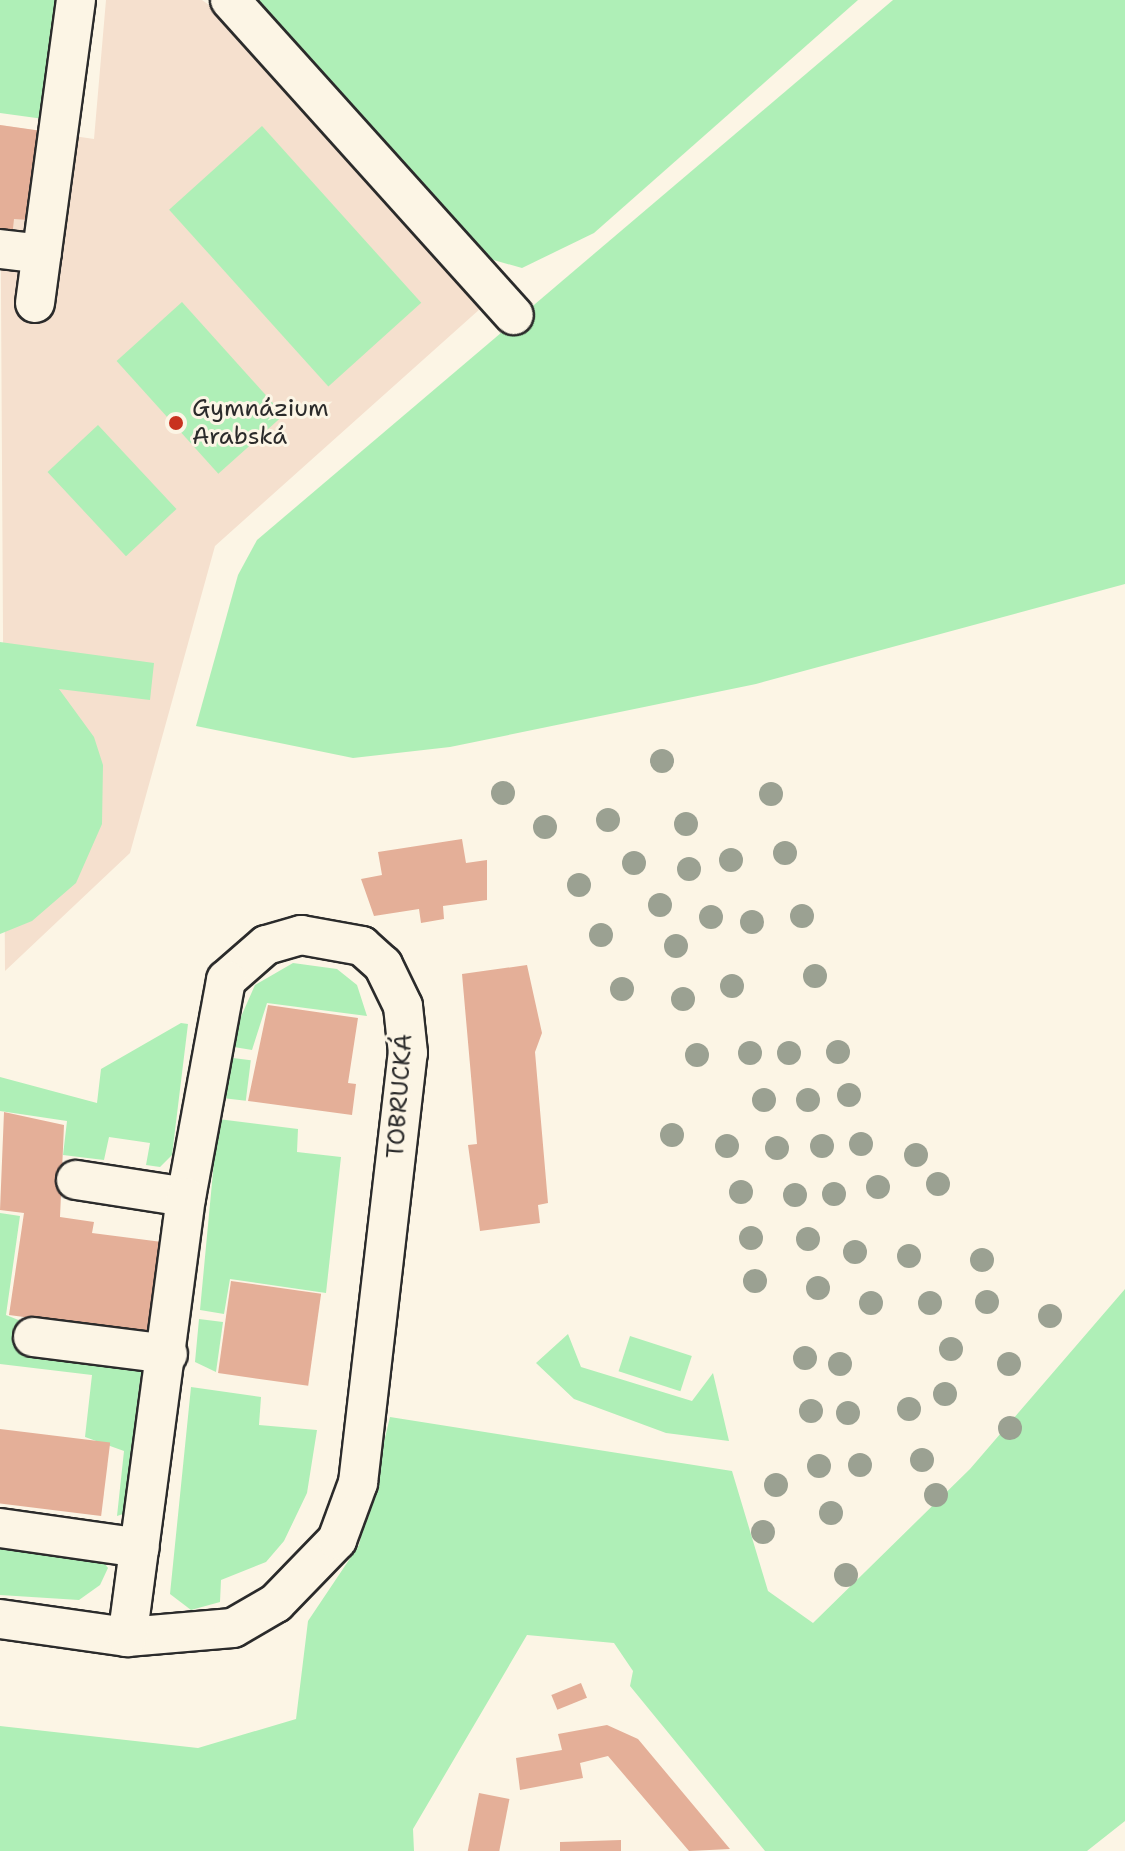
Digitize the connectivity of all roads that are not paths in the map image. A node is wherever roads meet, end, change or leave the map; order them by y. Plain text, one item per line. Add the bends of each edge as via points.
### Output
1 (76, 0) edge
2 (230, 0) edge
3 (0, 249) edge
4 (42, 254) junction
5 (35, 303) dead end
6 (514, 315) dead end
7 (76, 1180) dead end
8 (186, 1197) junction
9 (33, 1337) dead end
10 (168, 1354) junction
11 (0, 1528) edge
12 (140, 1548) junction
13 (0, 1619) edge
14 (127, 1637) junction

1 - 4 street
2 - 6 street
3 - 4 street
4 - 5 street
7 - 8 street
8 - 10 street, TOBRUCKÁ
8 - 14 street, TOBRUCKÁ via 226,980 266,945 301,935 362,946 383,965 403,1006 408,1053 358,1483 337,1540 276,1603 233,1628
9 - 10 street
10 - 12 street, TOBRUCKÁ
11 - 12 street
12 - 14 street, TOBRUCKÁ
13 - 14 street, TOBRUCKÁ

